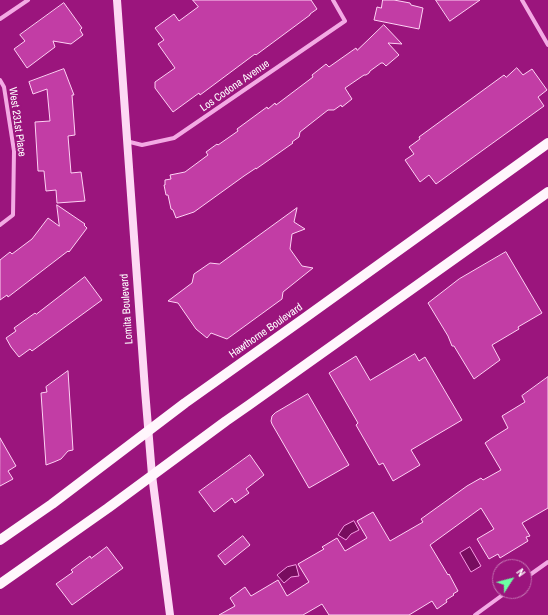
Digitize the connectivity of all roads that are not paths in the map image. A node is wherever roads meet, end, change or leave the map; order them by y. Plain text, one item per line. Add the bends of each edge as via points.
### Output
1 (28, 0) edge
2 (117, 0) edge
3 (333, 0) edge
4 (522, 0) edge
5 (0, 20) edge
6 (548, 45) edge
7 (0, 80) edge
8 (126, 141) junction
9 (548, 143) edge
10 (548, 192) edge
11 (0, 225) edge
12 (148, 431) junction
13 (152, 475) junction
14 (0, 540) edge
15 (548, 562) edge
16 (532, 573) edge
17 (0, 584) edge
18 (497, 599) edge
19 (170, 615) edge
20 (475, 615) edge

1 - 5 street
2 - 8 main road, Lomita Boulevard
3 - 8 street, Los Codona Avenue via 346,21 174,138 142,145
4 - 6 street
7 - 11 street, West 231st Place via 4,87 14,151 14,215
8 - 12 main road, Lomita Boulevard
9 - 12 main road, Hawthorne Boulevard
10 - 13 main road
12 - 13 main road, Lomita Boulevard
12 - 14 main road, Hawthorne Boulevard
13 - 17 main road
13 - 19 main road, Lomita Boulevard
15 - 16 street
18 - 20 street

